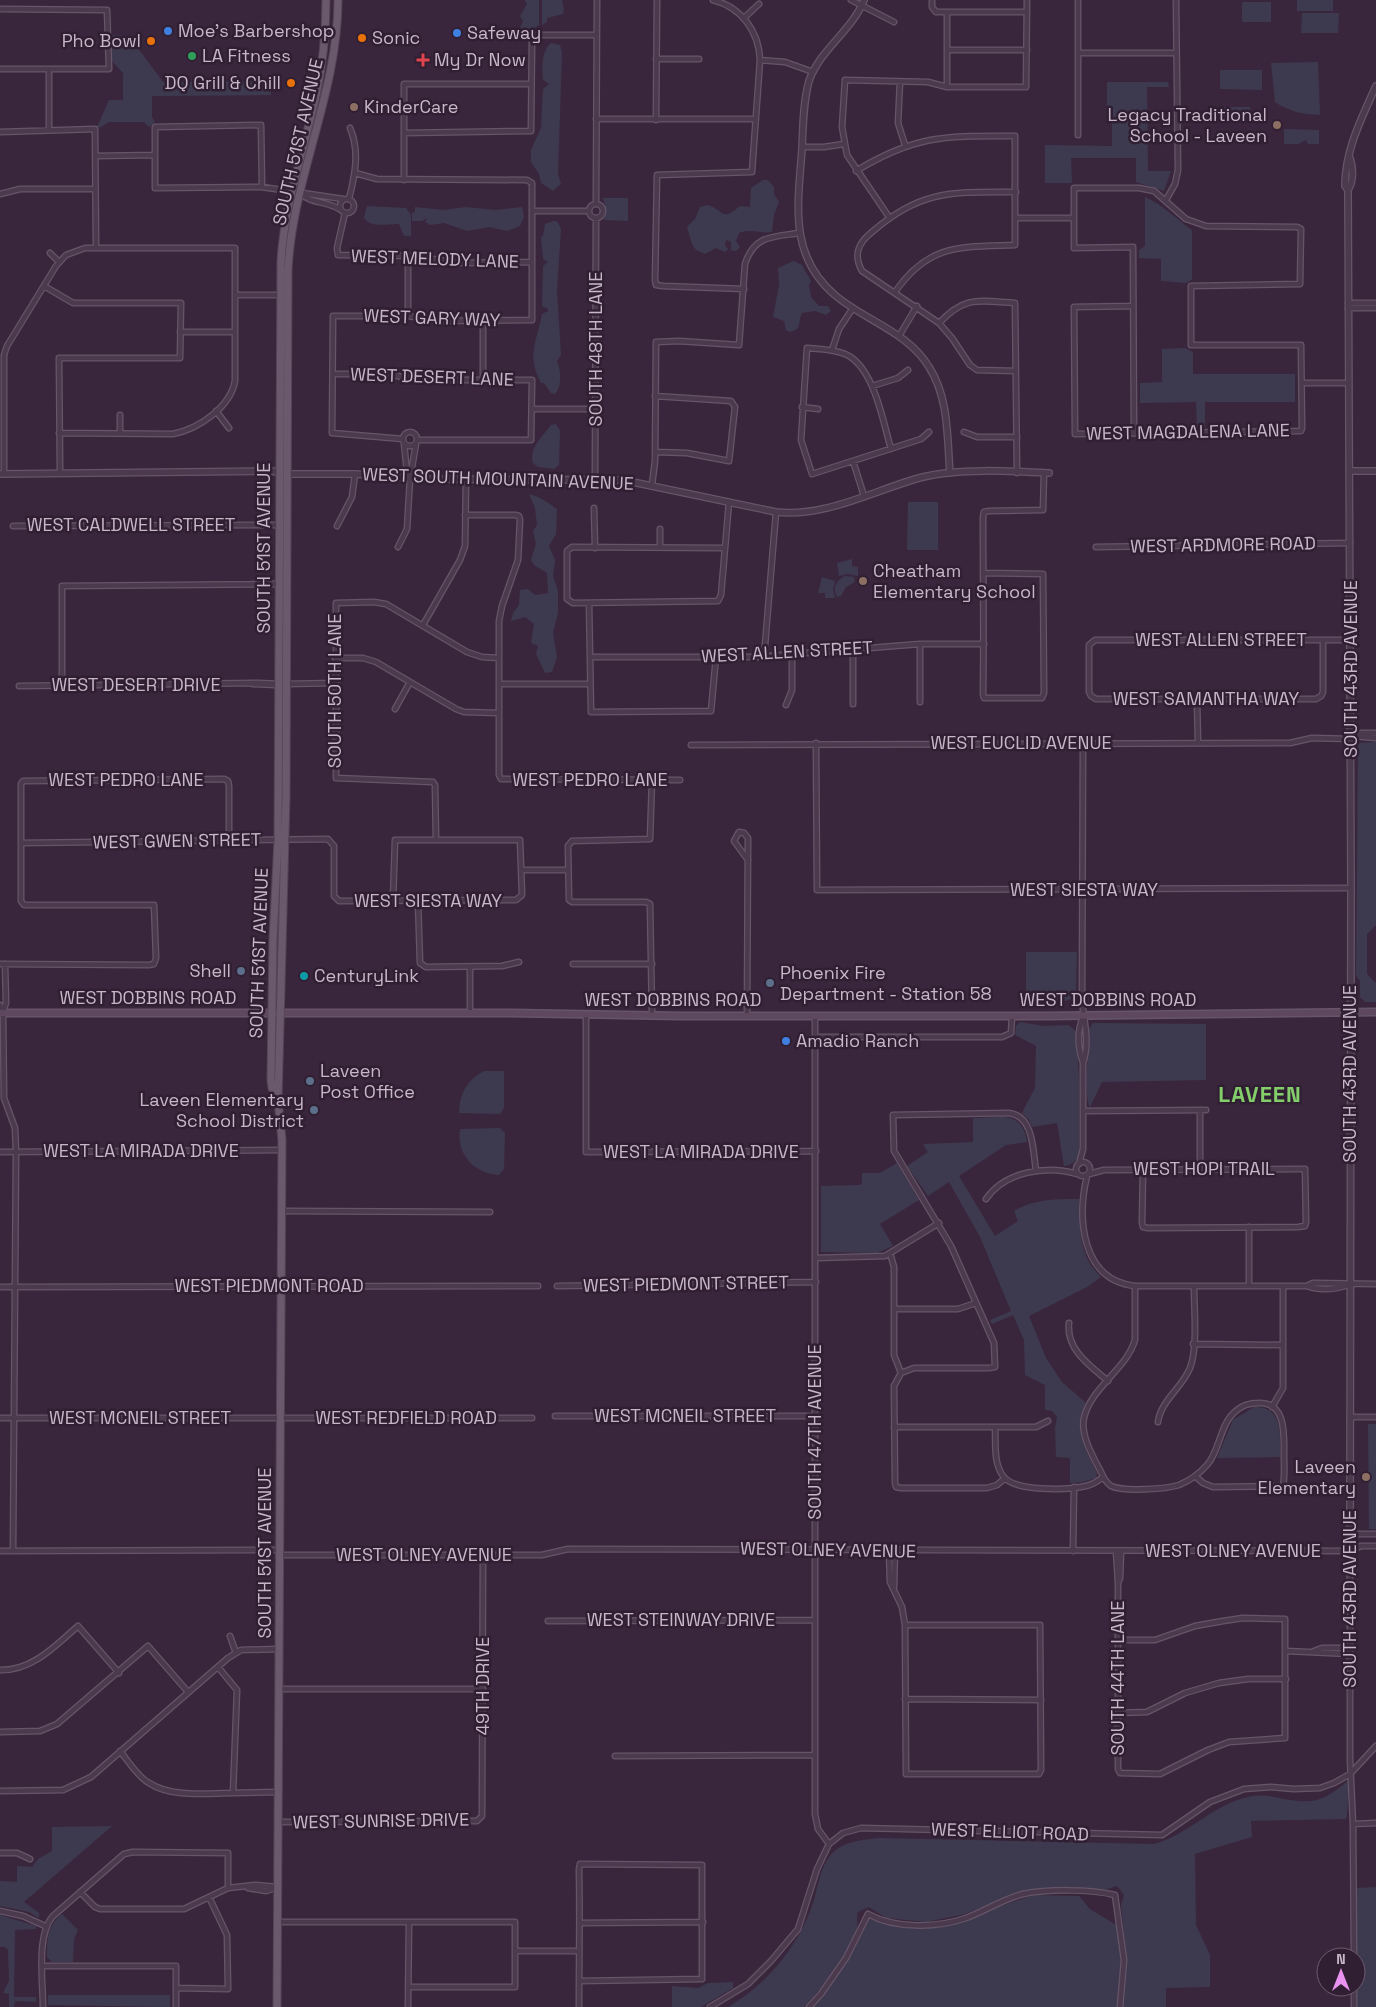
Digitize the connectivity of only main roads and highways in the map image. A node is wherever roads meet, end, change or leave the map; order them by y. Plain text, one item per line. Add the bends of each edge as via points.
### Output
1 (326, 0) edge
2 (338, 0) edge
3 (284, 295) junction
4 (283, 472) junction
5 (283, 584) junction
6 (282, 840) junction
7 (275, 895) junction
8 (281, 933) junction
9 (1376, 1012) edge
10 (1, 1013) edge
11 (276, 1013) junction
12 (277, 2007) edge

1 - 3 main road, SOUTH 51ST AVENUE via 319,81 291,190 282,242
2 - 3 main road, SOUTH 51ST AVENUE via 330,79 299,192
3 - 4 main road, SOUTH 51ST AVENUE
4 - 5 main road, SOUTH 51ST AVENUE
4 - 5 main road, SOUTH 51ST AVENUE via 280,525
5 - 6 main road, SOUTH 51ST AVENUE
6 - 7 main road, SOUTH 51ST AVENUE
6 - 8 main road, SOUTH 51ST AVENUE
7 - 8 main road
7 - 11 main road, SOUTH 51ST AVENUE
8 - 11 main road, SOUTH 51ST AVENUE
9 - 11 main road, WEST DOBBINS ROAD via 1083,1016
10 - 11 main road, WEST DOBBINS ROAD
11 - 12 main road, SOUTH 51ST AVENUE via 272,1088 278,1100 282,1150

